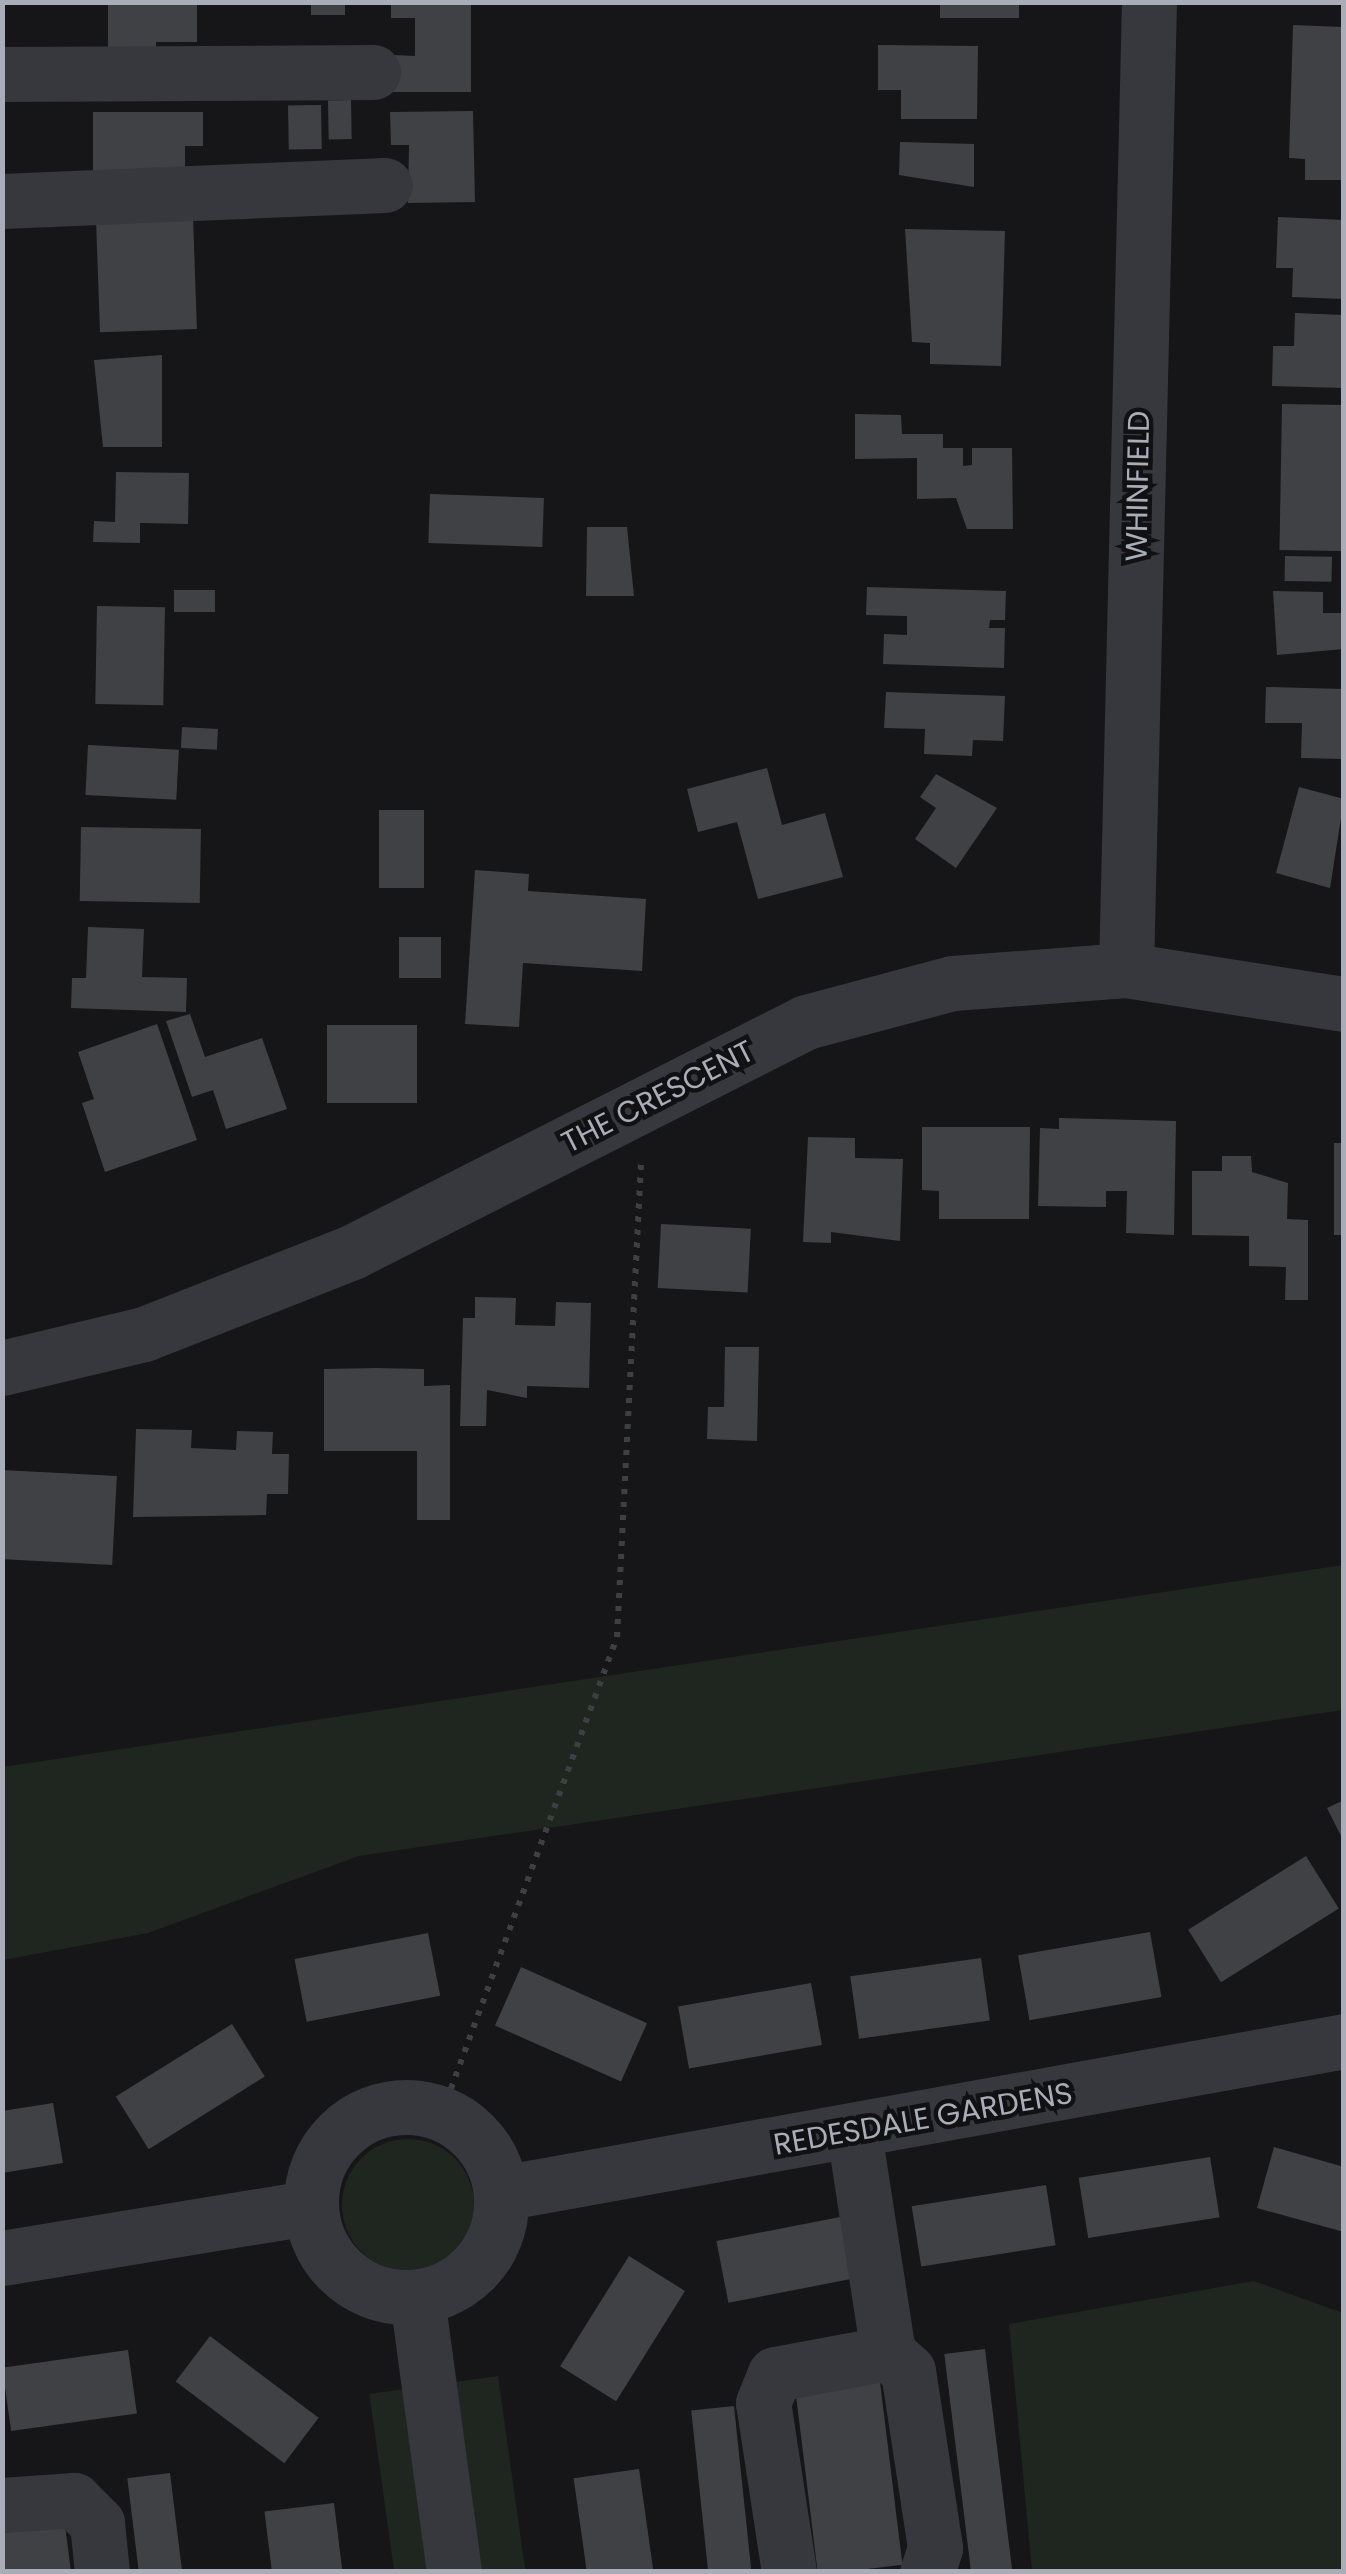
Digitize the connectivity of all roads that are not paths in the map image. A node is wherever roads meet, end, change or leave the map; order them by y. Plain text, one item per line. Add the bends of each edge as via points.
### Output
1 (1149, 2) edge
2 (373, 72) dead end
3 (2, 74) edge
4 (385, 185) dead end
5 (2, 201) edge
6 (1126, 970) junction
7 (1344, 1004) edge
8 (2, 1368) edge
9 (1344, 2041) edge
10 (854, 2134) junction
11 (502, 2193) junction
12 (310, 2208) junction
13 (2, 2258) edge
14 (417, 2298) junction
15 (888, 2353) junction
16 (2, 2506) edge
17 (102, 2572) edge
18 (454, 2572) edge
19 (788, 2572) edge
20 (927, 2572) edge

1 - 6 street, WHINFIELD
2 - 3 street
4 - 5 street
6 - 7 street, THE CRESCENT
6 - 8 street, THE CRESCENT via 953,983 806,1022 352,1252 144,1334
9 - 10 street, REDESDALE GARDENS
10 - 11 street, REDESDALE GARDENS
10 - 15 street
11 - 12 street via 486,2148 442,2113 415,2106 357,2119 332,2141
11 - 14 street via 488,2254 453,2286
12 - 13 street
12 - 14 street via 328,2260 367,2291
14 - 18 street
15 - 19 street via 775,2374 764,2403
15 - 20 street via 908,2371 935,2548
16 - 17 street via 74,2500 96,2523

